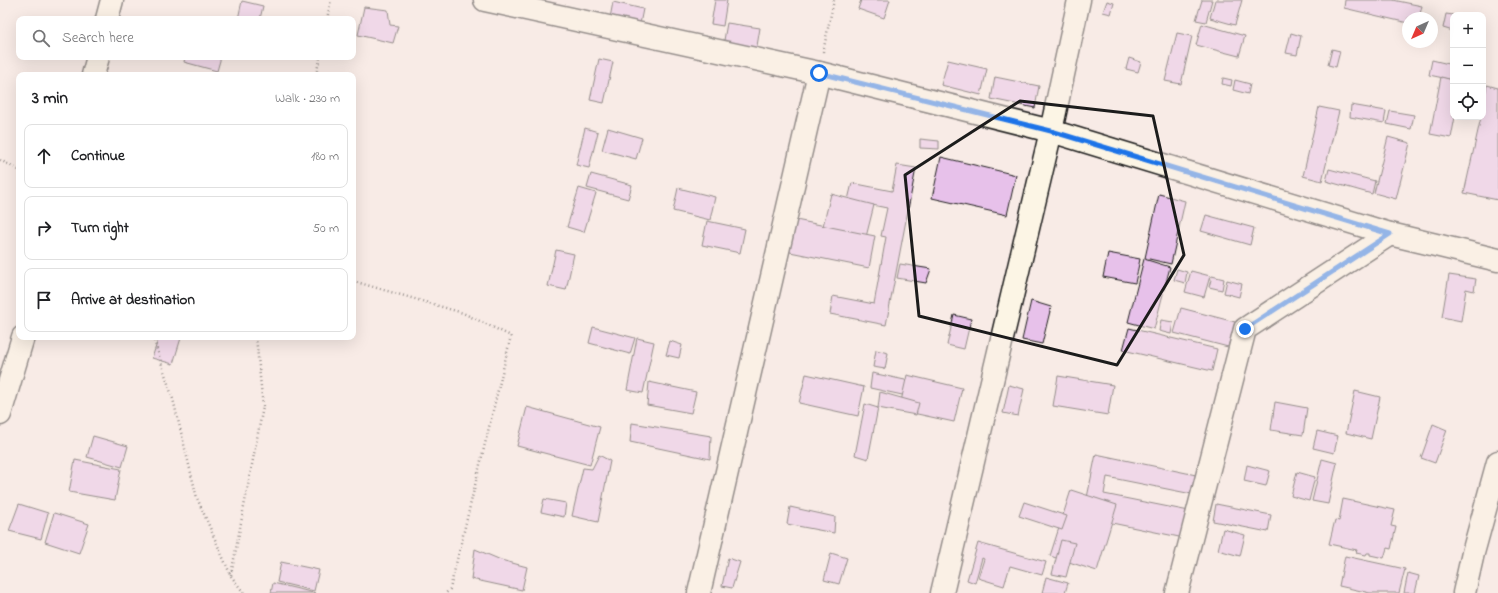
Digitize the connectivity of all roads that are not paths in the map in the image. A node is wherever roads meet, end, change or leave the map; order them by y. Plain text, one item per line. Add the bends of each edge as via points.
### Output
1 (112, 0) edge
2 (485, 0) edge
3 (1079, 0) edge
4 (108, 16) edge
5 (97, 60) edge
6 (95, 72) edge
7 (819, 73) junction
8 (1051, 131) junction
9 (1390, 234) junction
10 (1498, 260) edge
11 (22, 340) edge
12 (0, 414) edge
13 (1498, 462) edge
14 (699, 593) edge
15 (942, 593) edge
16 (1177, 593) edge
17 (1464, 593) edge

1 - 4 main road
2 - 7 main road
3 - 8 main road
5 - 6 main road
7 - 8 main road
7 - 14 main road
8 - 9 main road
8 - 15 main road
9 - 10 main road
9 - 16 main road via 1245,329
11 - 12 main road
13 - 17 main road

